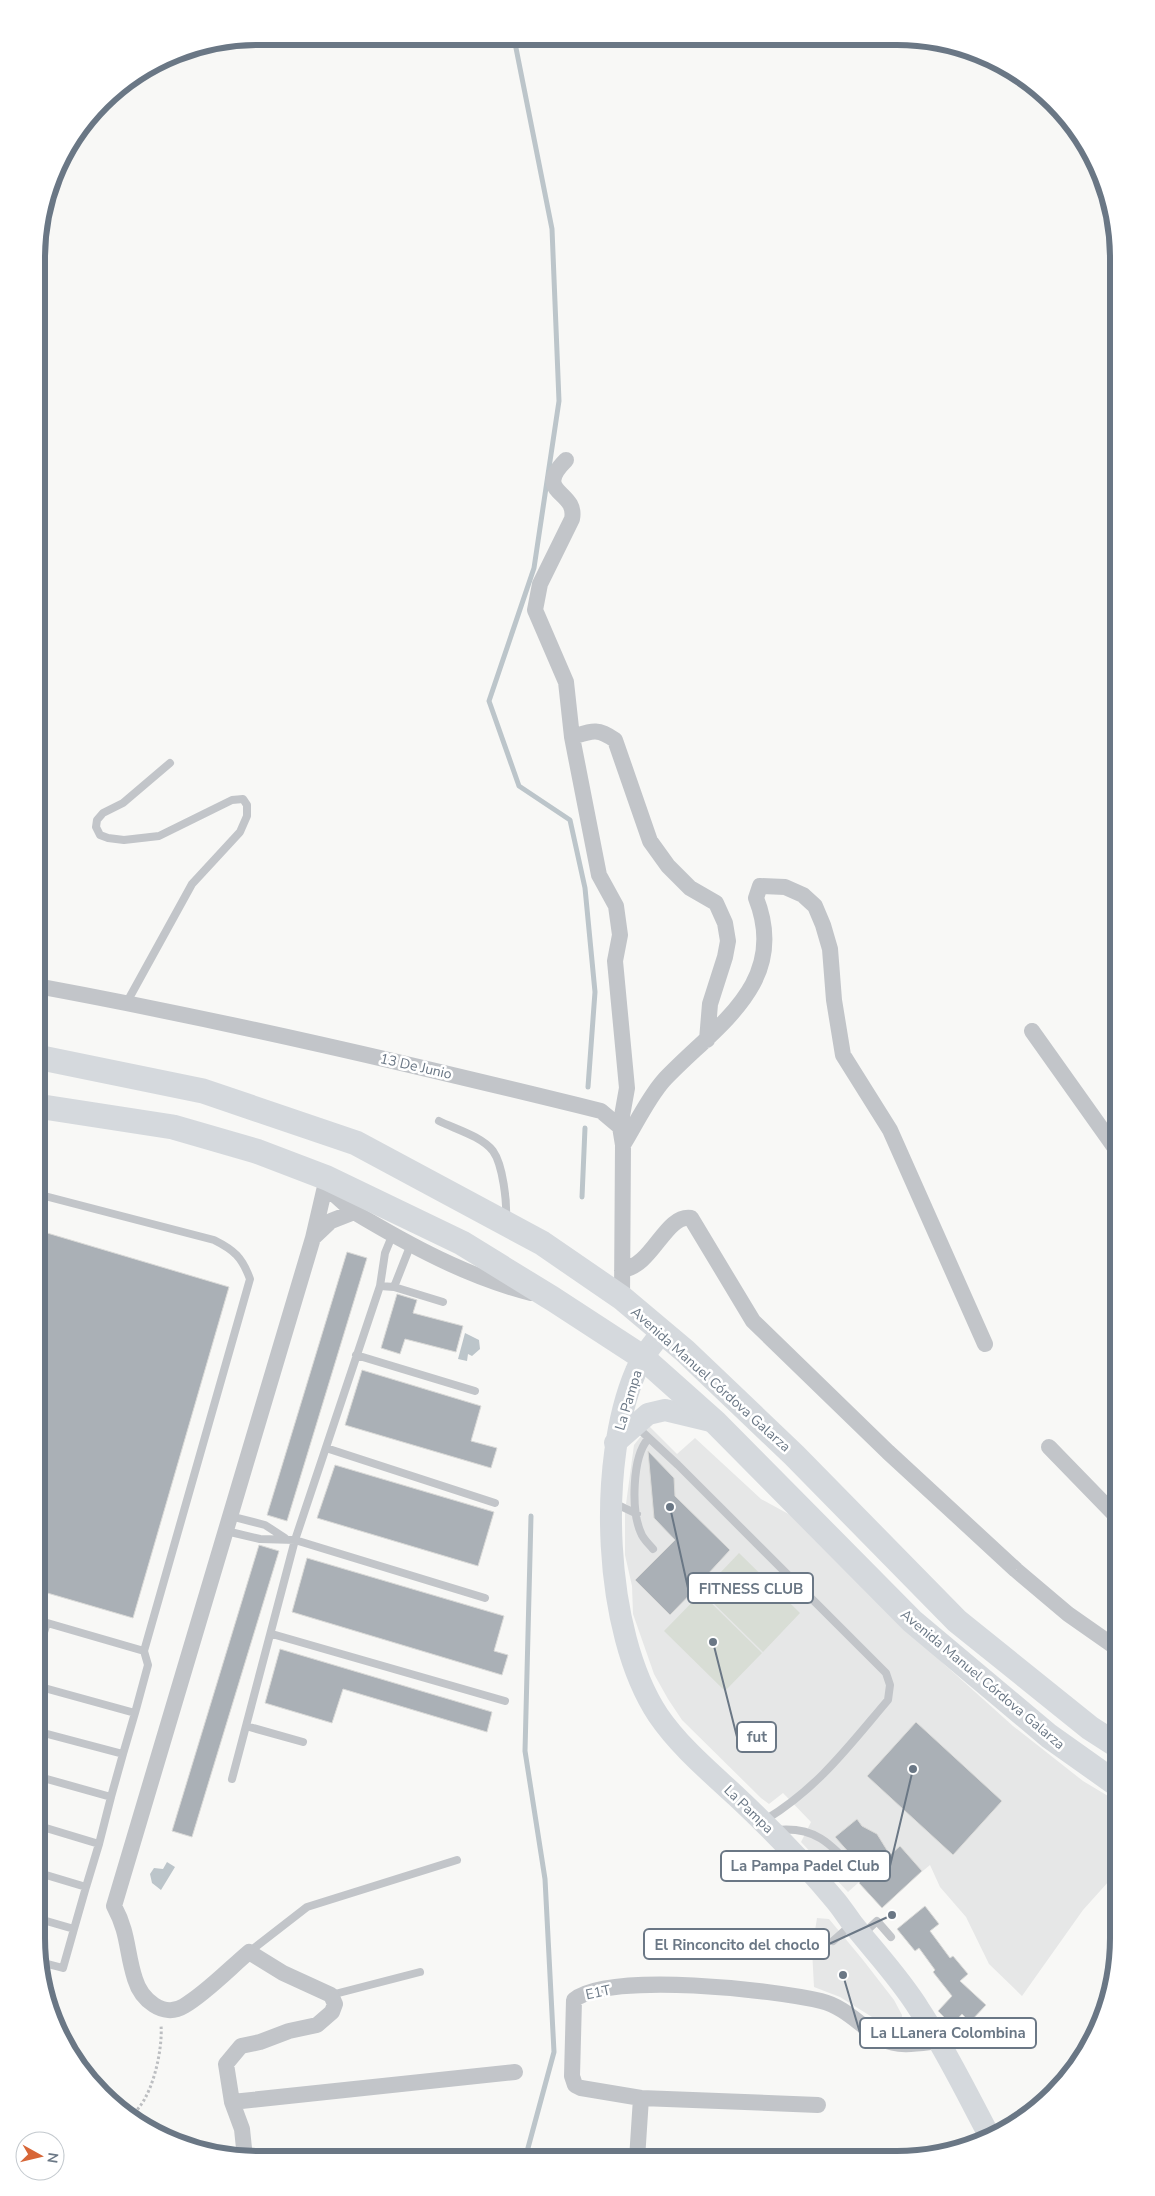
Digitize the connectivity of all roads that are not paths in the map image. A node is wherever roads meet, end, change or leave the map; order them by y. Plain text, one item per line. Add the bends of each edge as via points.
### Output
1 (566, 460) dead end
2 (572, 737) junction
3 (170, 763) dead end
4 (45, 987) edge
5 (127, 1002) junction
6 (1032, 1031) dead end
7 (707, 1040) junction
8 (45, 1059) edge
9 (45, 1107) edge
10 (438, 1122) dead end
11 (620, 1127) junction
12 (1110, 1141) edge
13 (623, 1144) junction
14 (326, 1182) junction
15 (45, 1196) edge
16 (354, 1212) junction
17 (505, 1223) junction
18 (392, 1236) junction
19 (313, 1238) junction
20 (410, 1244) junction
21 (622, 1270) junction
22 (380, 1286) junction
23 (394, 1286) junction
24 (553, 1298) junction
25 (622, 1298) junction
26 (443, 1302) dead end
27 (662, 1332) junction
28 (985, 1344) dead end
29 (356, 1355) junction
30 (642, 1357) junction
31 (475, 1391) dead end
32 (715, 1422) junction
33 (642, 1432) junction
34 (615, 1443) junction
35 (1049, 1447) dead end
36 (326, 1448) junction
37 (827, 1488) junction
38 (612, 1502) junction
39 (495, 1503) dead end
40 (1110, 1510) edge
41 (804, 1513) junction
42 (637, 1514) junction
43 (228, 1524) junction
44 (285, 1538) junction
45 (295, 1540) junction
46 (653, 1549) dead end
47 (485, 1598) dead end
48 (47, 1623) joint
49 (45, 1629) edge
50 (272, 1634) junction
51 (1110, 1643) edge
52 (144, 1651) junction
53 (45, 1688) edge
54 (505, 1701) dead end
55 (135, 1713) junction
56 (246, 1726) junction
57 (45, 1732) edge
58 (1110, 1741) edge
59 (303, 1742) dead end
60 (123, 1754) junction
61 (45, 1779) edge
62 (232, 1779) dead end
63 (1110, 1779) edge
64 (111, 1797) junction
65 (767, 1826) junction
66 (45, 1828) edge
67 (99, 1844) junction
68 (457, 1860) dead end
69 (854, 1870) dead end
70 (45, 1875) edge
71 (86, 1887) junction
72 (45, 1921) edge
73 (74, 1929) junction
74 (857, 1929) junction
75 (891, 1937) dead end
76 (833, 1941) dead end
77 (249, 1952) junction
78 (47, 1964) edge
79 (420, 1972) dead end
80 (331, 1995) junction
81 (939, 2041) junction
82 (515, 2072) dead end
83 (641, 2098) junction
84 (232, 2102) junction
85 (818, 2105) dead end
86 (987, 2131) edge
87 (244, 2151) edge
88 (638, 2151) edge

1 - 2 street via 553,478 557,490 572,507 572,518 540,584 535,610 566,682
2 - 7 street via 592,730 603,732 615,740 650,840 668,866 690,888 716,902 725,923 726,949 710,1004
2 - 11 street via 600,875 616,906 620,935 615,961 627,1088
3 - 5 lane via 123,803 96,820 100,835 124,840 160,836 232,800 243,799 247,805 247,816 240,832 192,884
4 - 5 street, 13 De Junio
5 - 11 street, 13 De Junio via 407,1064 601,1112
6 - 12 street
7 - 13 street via 663,1082
7 - 28 street via 748,994 765,958 764,918 756,898 760,886 785,887 803,895 815,906 830,949 843,1055 890,1130
8 - 17 main road, Avenida Manuel Córdova Galarza via 204,1091 356,1143
9 - 14 main road, Avenida Manuel Córdova Galarza via 174,1127 256,1151
10 - 17 lane via 479,1140 493,1151 501,1174
11 - 13 street
13 - 21 street
14 - 16 street
14 - 19 street
14 - 24 main road, Avenida Manuel Córdova Galarza via 462,1243
15 - 52 lane via 214,1240 230,1248 244,1262 250,1279
16 - 18 street
16 - 19 street via 332,1220
17 - 25 main road, Avenida Manuel Córdova Galarza via 542,1243
18 - 20 street
18 - 22 lane via 385,1253
19 - 43 street
20 - 23 lane
20 - 24 street via 495,1284
21 - 25 street
21 - 51 street via 639,1264 676,1221 691,1218 753,1321 1009,1564 1068,1614
22 - 23 lane
22 - 29 lane
23 - 26 lane
24 - 30 main road, Avenida Manuel Córdova Galarza
25 - 27 main road, Avenida Manuel Córdova Galarza
27 - 30 street, La Pampa
27 - 37 main road, Avenida Manuel Córdova Galarza
29 - 31 lane
29 - 36 lane
30 - 32 main road, Avenida Manuel Córdova Galarza
30 - 34 street, La Pampa
32 - 33 street, La Pampa via 665,1410 648,1414
32 - 41 main road, Avenida Manuel Córdova Galarza
33 - 34 street, La Pampa
33 - 42 lane via 635,1470
33 - 65 lane via 886,1674 890,1685 888,1700 817,1782
34 - 38 street, La Pampa
35 - 40 street
36 - 39 lane
36 - 45 lane
37 - 41 main road
37 - 58 main road, Avenida Manuel Córdova Galarza via 957,1621
38 - 42 lane
38 - 65 street, La Pampa via 611,1541 620,1622 658,1715 694,1756
41 - 63 main road, Avenida Manuel Córdova Galarza via 912,1621 1049,1736
42 - 46 lane via 641,1533
43 - 44 lane via 260,1539
43 - 44 lane via 265,1525
43 - 77 street via 114,1906 127,1937 140,1992 149,2003 161,2009 183,2007
44 - 45 lane
45 - 47 lane
45 - 50 lane
48 - 49 lane
48 - 52 lane
50 - 54 lane
50 - 56 lane
52 - 55 lane via 148,1665
53 - 55 lane
55 - 60 lane
56 - 59 lane
56 - 62 lane
57 - 60 lane
60 - 64 lane
61 - 64 lane
64 - 67 lane
65 - 69 lane via 794,1828 828,1842
65 - 74 street, La Pampa via 836,1900
66 - 67 lane
67 - 71 lane
68 - 77 lane via 307,1907
70 - 71 lane
71 - 73 lane
72 - 73 lane
73 - 78 lane via 63,1968
74 - 75 lane via 878,1921
74 - 76 lane
74 - 81 street, La Pampa via 918,2006
77 - 80 street via 283,1973
79 - 80 lane
80 - 84 street via 335,2004 332,2012 317,2025 241,2046 226,2064
81 - 83 street, E1T via 907,2045 884,2040 845,2012 823,2002 730,1988 656,1983 582,1994 574,2000 572,2076 575,2085
81 - 86 street, La Pampa
82 - 84 street
83 - 85 street, E1T
83 - 88 street
84 - 87 street via 242,2129

